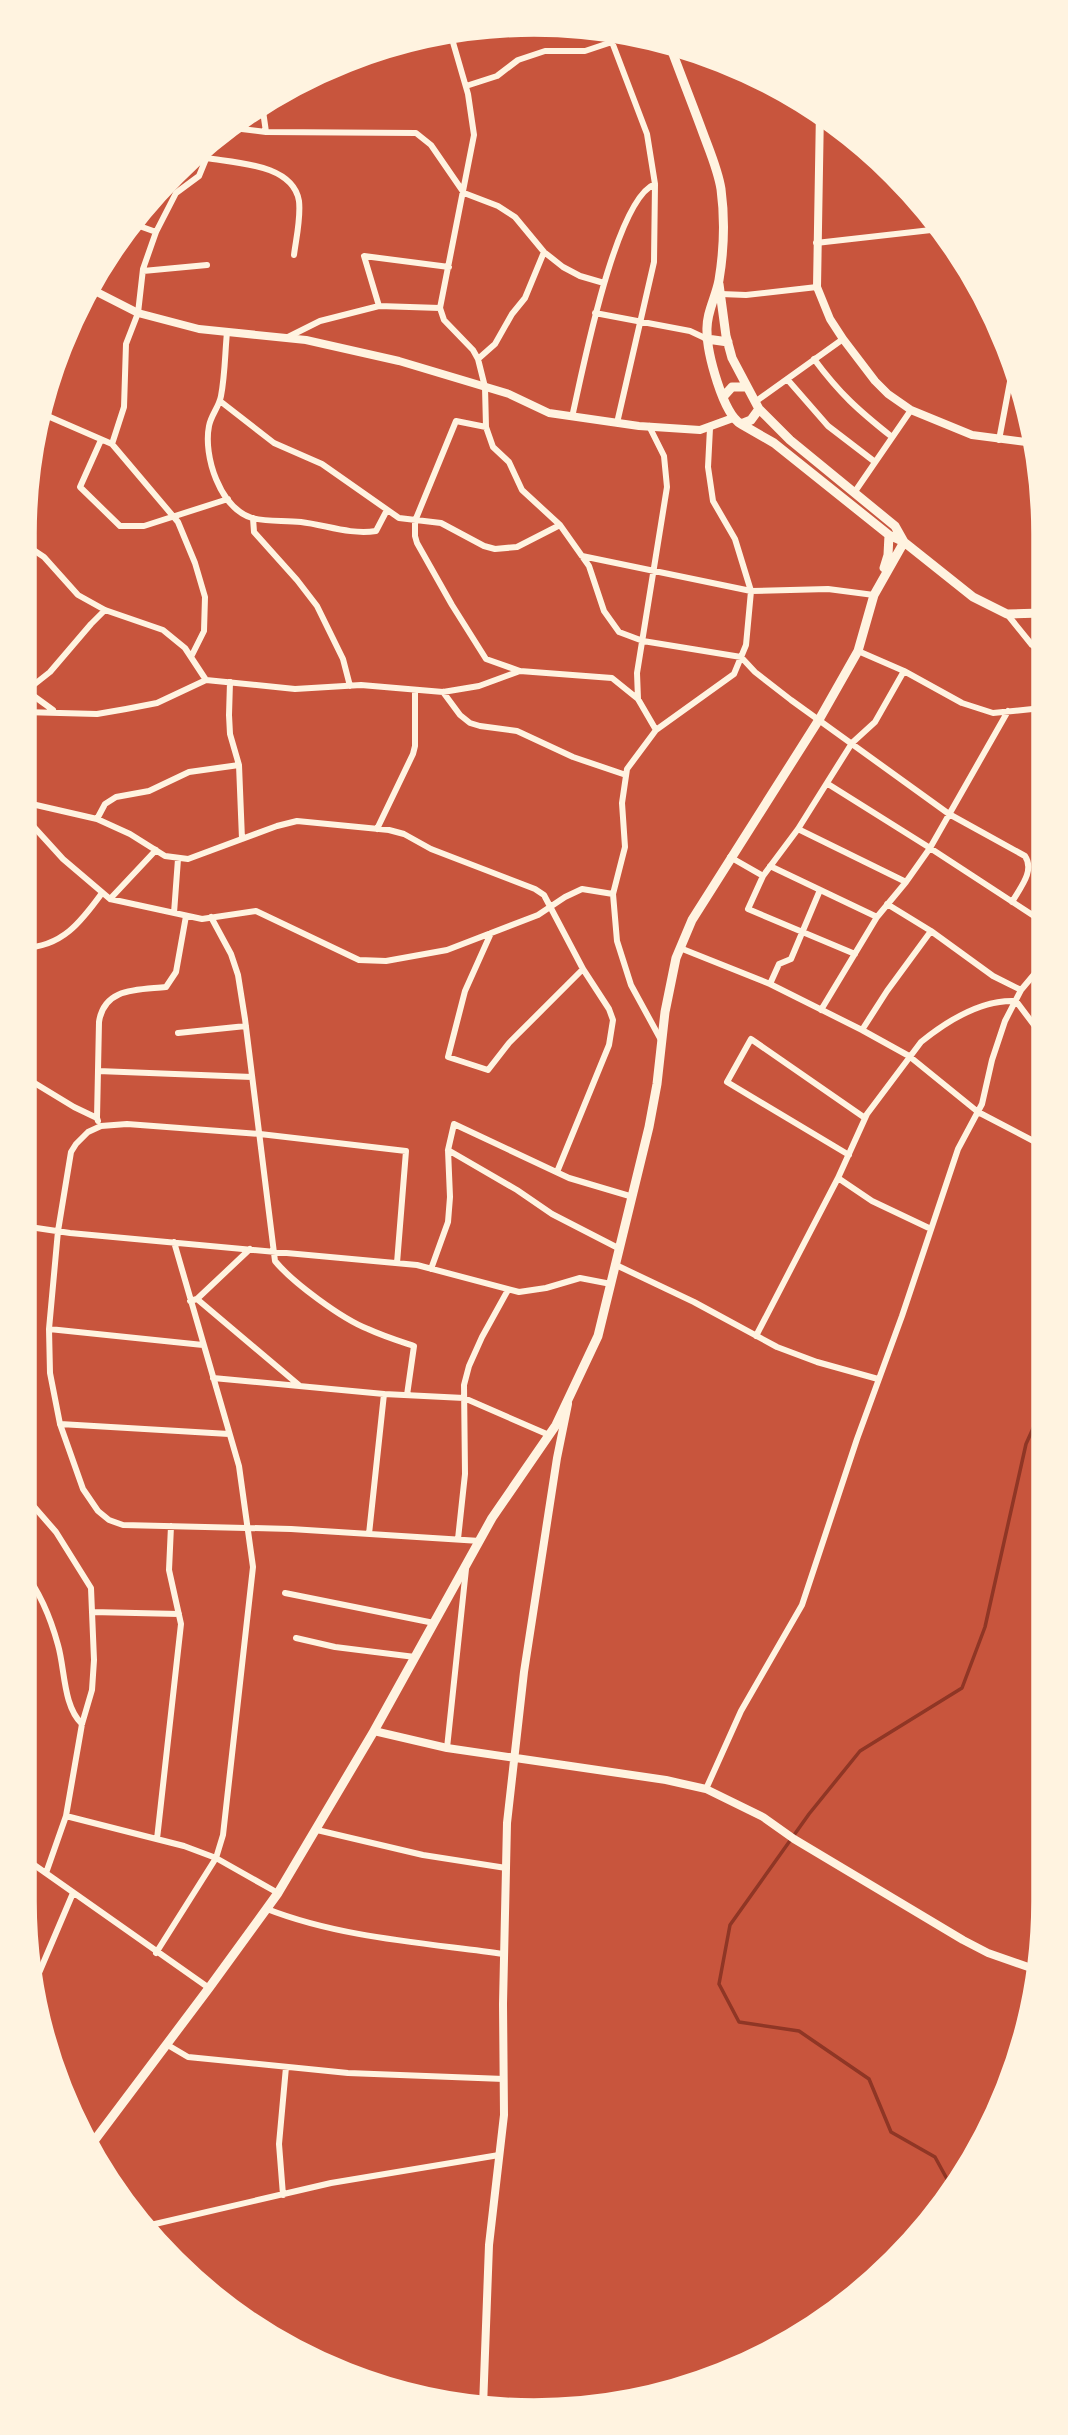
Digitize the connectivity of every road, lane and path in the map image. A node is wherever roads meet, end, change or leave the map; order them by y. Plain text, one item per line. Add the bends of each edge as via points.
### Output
1 (612, 41) joint
2 (453, 42) edge
3 (673, 55) edge
4 (466, 86) junction
5 (264, 115) edge
6 (820, 125) edge
7 (243, 129) edge
8 (266, 132) junction
9 (207, 158) joint
10 (655, 184) junction
11 (464, 193) junction
12 (141, 227) edge
13 (930, 230) edge
14 (156, 232) junction
15 (816, 243) junction
16 (544, 252) junction
17 (294, 256) dead end
18 (208, 265) dead end
19 (449, 267) junction
20 (143, 271) junction
21 (719, 282) junction
22 (604, 283) junction
23 (817, 287) junction
24 (97, 292) edge
25 (721, 294) junction
26 (379, 306) junction
27 (440, 308) junction
28 (138, 313) junction
29 (595, 313) junction
30 (640, 322) junction
31 (227, 332) junction
32 (286, 338) junction
33 (707, 339) junction
34 (843, 339) junction
35 (728, 342) junction
36 (478, 359) junction
37 (814, 359) junction
38 (787, 379) junction
39 (1010, 383) edge
40 (485, 387) junction
41 (746, 387) junction
42 (723, 397) junction
43 (220, 401) junction
44 (757, 406) junction
45 (911, 410) junction
46 (49, 417) edge
47 (572, 417) junction
48 (733, 418) junction
49 (617, 423) junction
50 (741, 424) junction
51 (649, 426) junction
52 (486, 427) junction
53 (710, 428) junction
54 (892, 437) junction
55 (101, 440) junction
56 (999, 440) junction
57 (1024, 442) edge
58 (112, 444) junction
59 (875, 462) junction
60 (854, 493) junction
61 (228, 499) junction
62 (387, 510) junction
63 (174, 517) junction
64 (253, 518) junction
65 (415, 522) junction
66 (560, 525) junction
67 (889, 535) junction
68 (904, 542) junction
69 (35, 551) edge
70 (582, 556) junction
71 (655, 572) junction
72 (880, 583) junction
73 (751, 591) junction
74 (874, 594) junction
75 (106, 610) junction
76 (1033, 613) edge
77 (1007, 614) junction
78 (643, 641) junction
79 (1033, 646) edge
80 (858, 652) junction
81 (191, 657) junction
82 (741, 657) junction
83 (520, 671) junction
84 (904, 671) junction
85 (206, 680) junction
86 (230, 682) junction
87 (35, 684) edge
88 (350, 686) junction
89 (415, 691) junction
90 (443, 692) junction
91 (35, 696) edge
92 (638, 699) junction
93 (1033, 709) edge
94 (1008, 711) junction
95 (35, 712) edge
96 (55, 712) junction
97 (820, 718) junction
98 (656, 730) junction
99 (852, 743) junction
100 (239, 765) junction
101 (626, 775) junction
102 (828, 784) junction
103 (35, 805) edge
104 (949, 814) junction
105 (97, 819) junction
106 (35, 828) edge
107 (377, 829) junction
108 (798, 830) junction
109 (242, 839) junction
110 (930, 848) junction
111 (156, 850) junction
112 (730, 858) junction
113 (178, 859) junction
114 (770, 866) junction
115 (763, 876) junction
116 (906, 882) junction
117 (820, 890) junction
118 (102, 893) junction
119 (613, 894) junction
120 (110, 899) junction
121 (1012, 902) junction
122 (887, 904) junction
123 (549, 907) junction
124 (174, 913) junction
125 (1033, 915) edge
126 (187, 916) junction
127 (211, 917) junction
128 (877, 917) junction
129 (802, 931) junction
130 (931, 931) junction
131 (491, 933) junction
132 (35, 946) edge
133 (680, 948) junction
134 (855, 954) junction
135 (583, 969) junction
136 (1033, 976) edge
137 (770, 984) junction
138 (1021, 990) junction
139 (1016, 1001) junction
140 (821, 1010) junction
141 (1033, 1024) edge
142 (246, 1026) junction
143 (862, 1030) junction
144 (178, 1033) dead end
145 (662, 1042) junction
146 (909, 1056) junction
147 (98, 1071) junction
148 (252, 1077) junction
149 (35, 1083) edge
150 (978, 1112) junction
151 (97, 1118) junction
152 (865, 1118) junction
153 (101, 1126) junction
154 (260, 1134) junction
155 (1033, 1141) edge
156 (448, 1150) junction
157 (849, 1155) junction
158 (557, 1172) junction
159 (838, 1178) junction
160 (633, 1197) junction
161 (35, 1228) edge
162 (931, 1229) junction
163 (58, 1231) junction
164 (174, 1242) junction
165 (620, 1248) junction
166 (250, 1250) junction
167 (273, 1252) junction
168 (397, 1263) junction
169 (616, 1265) junction
170 (431, 1269) junction
171 (611, 1284) junction
172 (508, 1290) junction
173 (194, 1300) junction
174 (49, 1329) junction
175 (756, 1336) junction
176 (203, 1345) junction
177 (213, 1378) junction
178 (878, 1379) junction
179 (302, 1387) junction
180 (384, 1394) junction
181 (570, 1394) junction
182 (407, 1395) junction
183 (464, 1398) junction
184 (60, 1424) junction
185 (229, 1434) junction
186 (549, 1435) junction
187 (35, 1508) edge
188 (171, 1526) junction
189 (247, 1529) junction
190 (369, 1534) junction
191 (458, 1539) junction
192 (480, 1541) junction
193 (467, 1565) junction
194 (35, 1591) edge
195 (285, 1593) dead end
196 (92, 1612) junction
197 (179, 1614) junction
198 (434, 1623) junction
199 (296, 1638) dead end
200 (415, 1657) junction
201 (82, 1724) junction
202 (374, 1731) junction
203 (447, 1748) junction
204 (513, 1759) junction
205 (706, 1790) junction
206 (66, 1816) junction
207 (317, 1830) junction
208 (157, 1839) junction
209 (216, 1858) junction
210 (35, 1866) edge
211 (506, 1868) junction
212 (46, 1873) junction
213 (73, 1893) junction
214 (278, 1894) junction
215 (267, 1909) junction
216 (156, 1953) junction
217 (504, 1954) junction
218 (1029, 1968) edge
219 (40, 1971) edge
220 (209, 1989) junction
221 (166, 2044) junction
222 (286, 2067) junction
223 (504, 2079) junction
224 (96, 2139) edge
225 (499, 2155) junction
226 (282, 2195) junction
227 (154, 2224) edge
228 (483, 2397) edge

1 - 4 street via 585,51 545,51
1 - 10 street via 647,134
2 - 4 street
3 - 21 main road via 720,185
4 - 11 street via 474,135
5 - 8 street
6 - 15 street
7 - 8 street
8 - 11 street via 416,133 431,145
9 - 14 street via 199,176 176,193
9 - 17 street via 268,170 292,185 299,206
10 - 22 street via 646,189 625,226
10 - 30 street via 654,262
11 - 16 street via 508,212
11 - 19 street
12 - 14 street
13 - 15 street
14 - 20 street
15 - 23 street
16 - 22 street via 571,272
16 - 36 street via 525,298 495,344
18 - 20 street
19 - 26 street via 364,256
19 - 27 street
20 - 28 street
21 - 25 main road
21 - 33 main road via 708,317
22 - 29 street
23 - 25 street
23 - 34 street
24 - 28 street
25 - 35 main road
26 - 27 street
26 - 32 street via 320,321
27 - 36 street via 444,320
28 - 31 street
28 - 58 street via 126,344 124,407
29 - 30 street
29 - 47 street
30 - 33 street via 691,331
30 - 49 street
31 - 32 street
31 - 43 street
32 - 40 street via 398,361
33 - 35 main road
33 - 42 main road
34 - 37 street
34 - 45 street via 888,394
35 - 41 main road
36 - 40 street
37 - 38 street
37 - 54 street via 839,392
38 - 44 street
38 - 59 street via 828,426
39 - 56 street
40 - 47 street via 549,413
40 - 52 street
41 - 42 main road via 732,387
41 - 44 main road
42 - 48 main road
43 - 61 street via 209,426 209,451 213,472
43 - 62 street via 274,443 322,464
44 - 50 main road via 751,420
44 - 60 main road via 784,435
45 - 54 street
45 - 56 street via 972,435
46 - 55 street
47 - 49 street
48 - 50 main road
48 - 53 street
49 - 51 street
50 - 67 main road via 774,443
51 - 53 street
51 - 71 street via 664,456 667,487
52 - 65 street via 456,421
52 - 66 street via 493,447 509,462 522,490
53 - 73 street via 708,467 713,502 735,539
54 - 59 street
55 - 58 street
55 - 63 street via 80,487 120,526 144,526
56 - 57 street
58 - 63 street
59 - 60 street
60 - 68 main road via 895,526
61 - 63 street
61 - 64 street
62 - 64 street via 379,529 370,532
62 - 65 street
63 - 81 street via 205,597 204,631
64 - 88 street via 254,532 317,606 344,659
65 - 66 street via 441,523 495,549 517,547
65 - 83 street via 417,543 486,659
66 - 70 street
67 - 68 main road
67 - 72 main road
68 - 72 main road
68 - 77 main road via 973,597
69 - 75 street via 78,596
70 - 71 street
70 - 78 street via 604,611 619,632
71 - 73 street
71 - 78 street
72 - 74 main road
73 - 74 street via 828,589
73 - 82 street
74 - 80 main road
75 - 81 street via 163,630
75 - 87 street
76 - 77 main road
77 - 79 street
78 - 82 street
78 - 92 street
80 - 84 street
80 - 97 main road
81 - 85 street
82 - 97 street
82 - 98 street via 734,674
83 - 90 street via 479,686
83 - 92 street via 612,678
84 - 94 street via 962,703 993,713
84 - 99 street via 875,722
85 - 86 street
85 - 96 street via 158,703 97,714
86 - 88 street via 295,689
86 - 100 street via 230,734
88 - 89 street
89 - 90 street
89 - 107 street via 413,754
90 - 101 street via 470,723 517,731
91 - 96 street
92 - 98 street
93 - 94 street
94 - 104 street
95 - 96 street
97 - 99 street
97 - 112 main road
98 - 101 street
99 - 102 street
99 - 104 street
100 - 105 street via 189,772 149,792 116,797 105,804
100 - 109 street
101 - 119 street via 622,803 625,847
102 - 108 street
102 - 110 street
103 - 105 street
104 - 110 street
104 - 121 street via 1028,860 1029,872
105 - 111 street
106 - 118 street
107 - 109 street via 297,821
107 - 123 street via 404,834 535,889
108 - 114 street
108 - 116 street
109 - 113 street
110 - 116 street
110 - 121 street
111 - 113 street
111 - 120 street
112 - 115 street
112 - 133 main road
113 - 124 street
114 - 115 street
114 - 117 street
115 - 129 street via 748,909
116 - 122 street
117 - 128 street
117 - 129 street
118 - 120 street
118 - 132 street via 70,932
119 - 123 street via 582,889
119 - 145 street via 617,941
120 - 124 street
121 - 125 street
122 - 128 street
122 - 130 street
123 - 131 street
123 - 135 street
124 - 126 street
126 - 127 street
126 - 147 street via 176,972 166,987 122,991 103,1007
127 - 131 street via 256,911 359,960 386,961 447,950
127 - 142 street via 238,975
128 - 134 street
129 - 134 street
129 - 137 street via 791,959 779,964
130 - 138 street via 993,976
130 - 143 street
131 - 135 street via 465,990 448,1057 488,1070
133 - 137 street
133 - 145 main road
134 - 140 street
135 - 158 street via 613,1020 609,1045
136 - 138 street
137 - 140 street
138 - 139 street
139 - 141 street
139 - 146 street via 979,1006 932,1033
139 - 150 street via 1005,1021
140 - 143 street
142 - 144 street
142 - 148 street
143 - 146 street
145 - 160 main road
146 - 150 street
146 - 152 street
147 - 148 street
147 - 151 street
148 - 154 street
149 - 151 street
150 - 155 street
150 - 162 street via 958,1149
151 - 153 street
152 - 157 street
152 - 157 street via 751,1039 727,1082
153 - 154 street
153 - 163 street via 81,1138 71,1152
154 - 167 street
154 - 168 street via 406,1151
156 - 158 street via 454,1124
156 - 165 street via 552,1214
156 - 170 street via 449,1213
157 - 159 street
158 - 160 street
159 - 162 street
159 - 175 street
160 - 165 main road
161 - 163 street
162 - 178 street
163 - 164 street
163 - 174 street
164 - 166 street
164 - 173 street
165 - 169 main road
166 - 167 street
166 - 173 street
167 - 168 street
167 - 182 street via 278,1265 332,1308 365,1328 414,1346
168 - 170 street
169 - 171 main road
169 - 175 street
170 - 172 street
171 - 172 street via 580,1278 545,1288
171 - 181 main road via 598,1336
172 - 183 street via 469,1366
173 - 176 street
173 - 179 street
174 - 176 street
174 - 184 street via 50,1373
175 - 178 street via 808,1359
176 - 177 street
177 - 179 street
177 - 185 street
178 - 205 street via 802,1605 741,1711
179 - 180 street
180 - 182 street
180 - 190 street
181 - 186 main road
181 - 204 street
182 - 183 street
183 - 186 street
183 - 191 street via 465,1474
184 - 185 street
184 - 188 street via 83,1489 98,1511 123,1525
185 - 189 street via 239,1466
186 - 192 main road
187 - 196 street via 91,1588
188 - 189 street
188 - 197 street via 169,1570
189 - 190 street
189 - 209 street via 253,1567 223,1835
190 - 191 street
191 - 192 street
192 - 193 main road
193 - 198 main road
193 - 203 street
194 - 201 street via 47,1612 70,1702
195 - 198 street
196 - 197 street
196 - 201 street via 92,1690
197 - 208 street via 180,1647
198 - 200 main road
199 - 200 street
200 - 202 main road
201 - 206 street
202 - 203 street
202 - 207 main road
203 - 204 street
204 - 205 street via 666,1780
204 - 211 street
205 - 218 street via 763,1817 980,1949
206 - 208 street
206 - 212 street
207 - 211 street via 423,1855
207 - 214 main road
208 - 209 street
209 - 214 street
209 - 216 street
210 - 212 street
211 - 217 street
212 - 213 street
213 - 216 street
213 - 219 street
214 - 215 main road
215 - 217 street via 351,1932
215 - 220 main road
216 - 220 street
217 - 223 street
220 - 221 main road
221 - 222 street via 188,2057
221 - 224 main road
222 - 223 street
222 - 226 street via 279,2144
223 - 225 street
225 - 226 street
225 - 228 street via 489,2245
226 - 227 street

